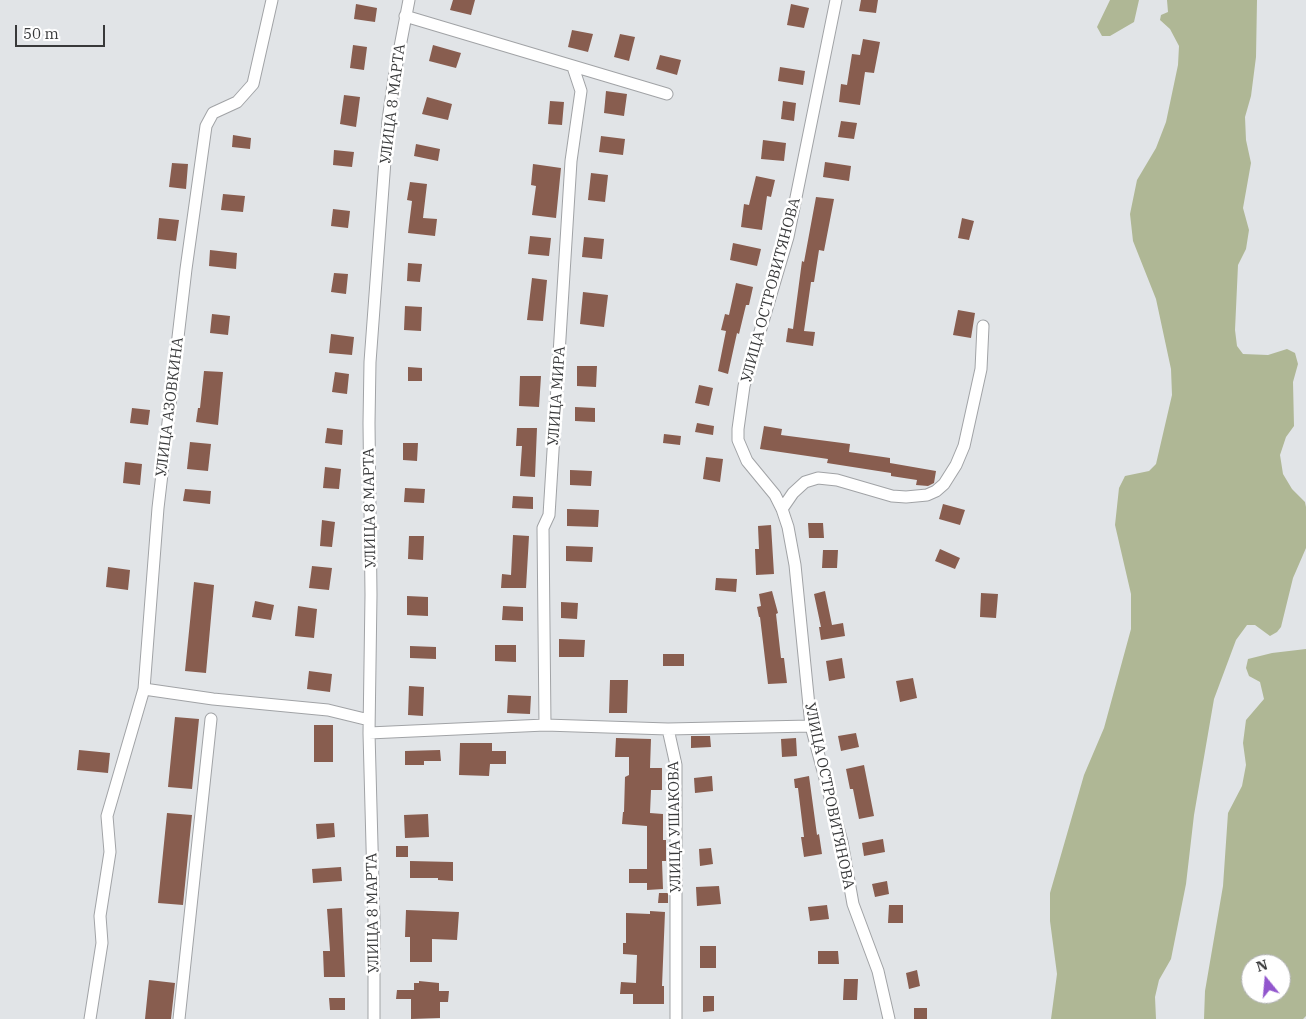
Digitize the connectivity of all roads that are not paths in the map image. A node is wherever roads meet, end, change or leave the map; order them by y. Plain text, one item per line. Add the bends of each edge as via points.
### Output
1 (272, 0) edge
2 (409, 0) edge
3 (836, 0) edge
4 (405, 16) junction
5 (573, 67) junction
6 (668, 94) dead end
7 (983, 326) dead end
8 (782, 509) junction
9 (144, 689) junction
10 (211, 720) dead end
11 (369, 720) junction
12 (545, 725) junction
13 (811, 726) junction
14 (668, 729) junction
15 (369, 733) junction
16 (90, 1019) edge
17 (179, 1019) edge
18 (374, 1019) edge
19 (676, 1019) edge
20 (889, 1019) edge

1 - 9 street, УЛИЦА АЗОВКИНА via 253,84 237,102 213,113 206,126 159,498
2 - 4 street, УЛИЦА 8 МАРТА
3 - 8 street, УЛИЦА ОСТРОВИТЯНОВА via 788,237 744,386 738,429 738,440 747,461 767,483
4 - 5 street
4 - 11 street, УЛИЦА 8 МАРТА via 388,120 370,362
5 - 6 street
5 - 12 street, УЛИЦА МИРА via 581,91 571,161 549,515 543,528
7 - 8 street via 981,369 964,446 944,484 927,495 906,497 818,478 805,482
8 - 13 street, УЛИЦА ОСТРОВИТЯНОВА via 792,547
9 - 11 street via 328,710
9 - 16 street, УЛИЦА АЗОВКИНА via 107,816 110,852 100,916 102,943
10 - 17 street
11 - 15 street, УЛИЦА 8 МАРТА
12 - 14 street
12 - 15 street
13 - 14 street
13 - 20 street, УЛИЦА ОСТРОВИТЯНОВА via 837,821 853,904 878,971
14 - 19 street, УЛИЦА УШАКОВА via 676,765
15 - 18 street, УЛИЦА 8 МАРТА

